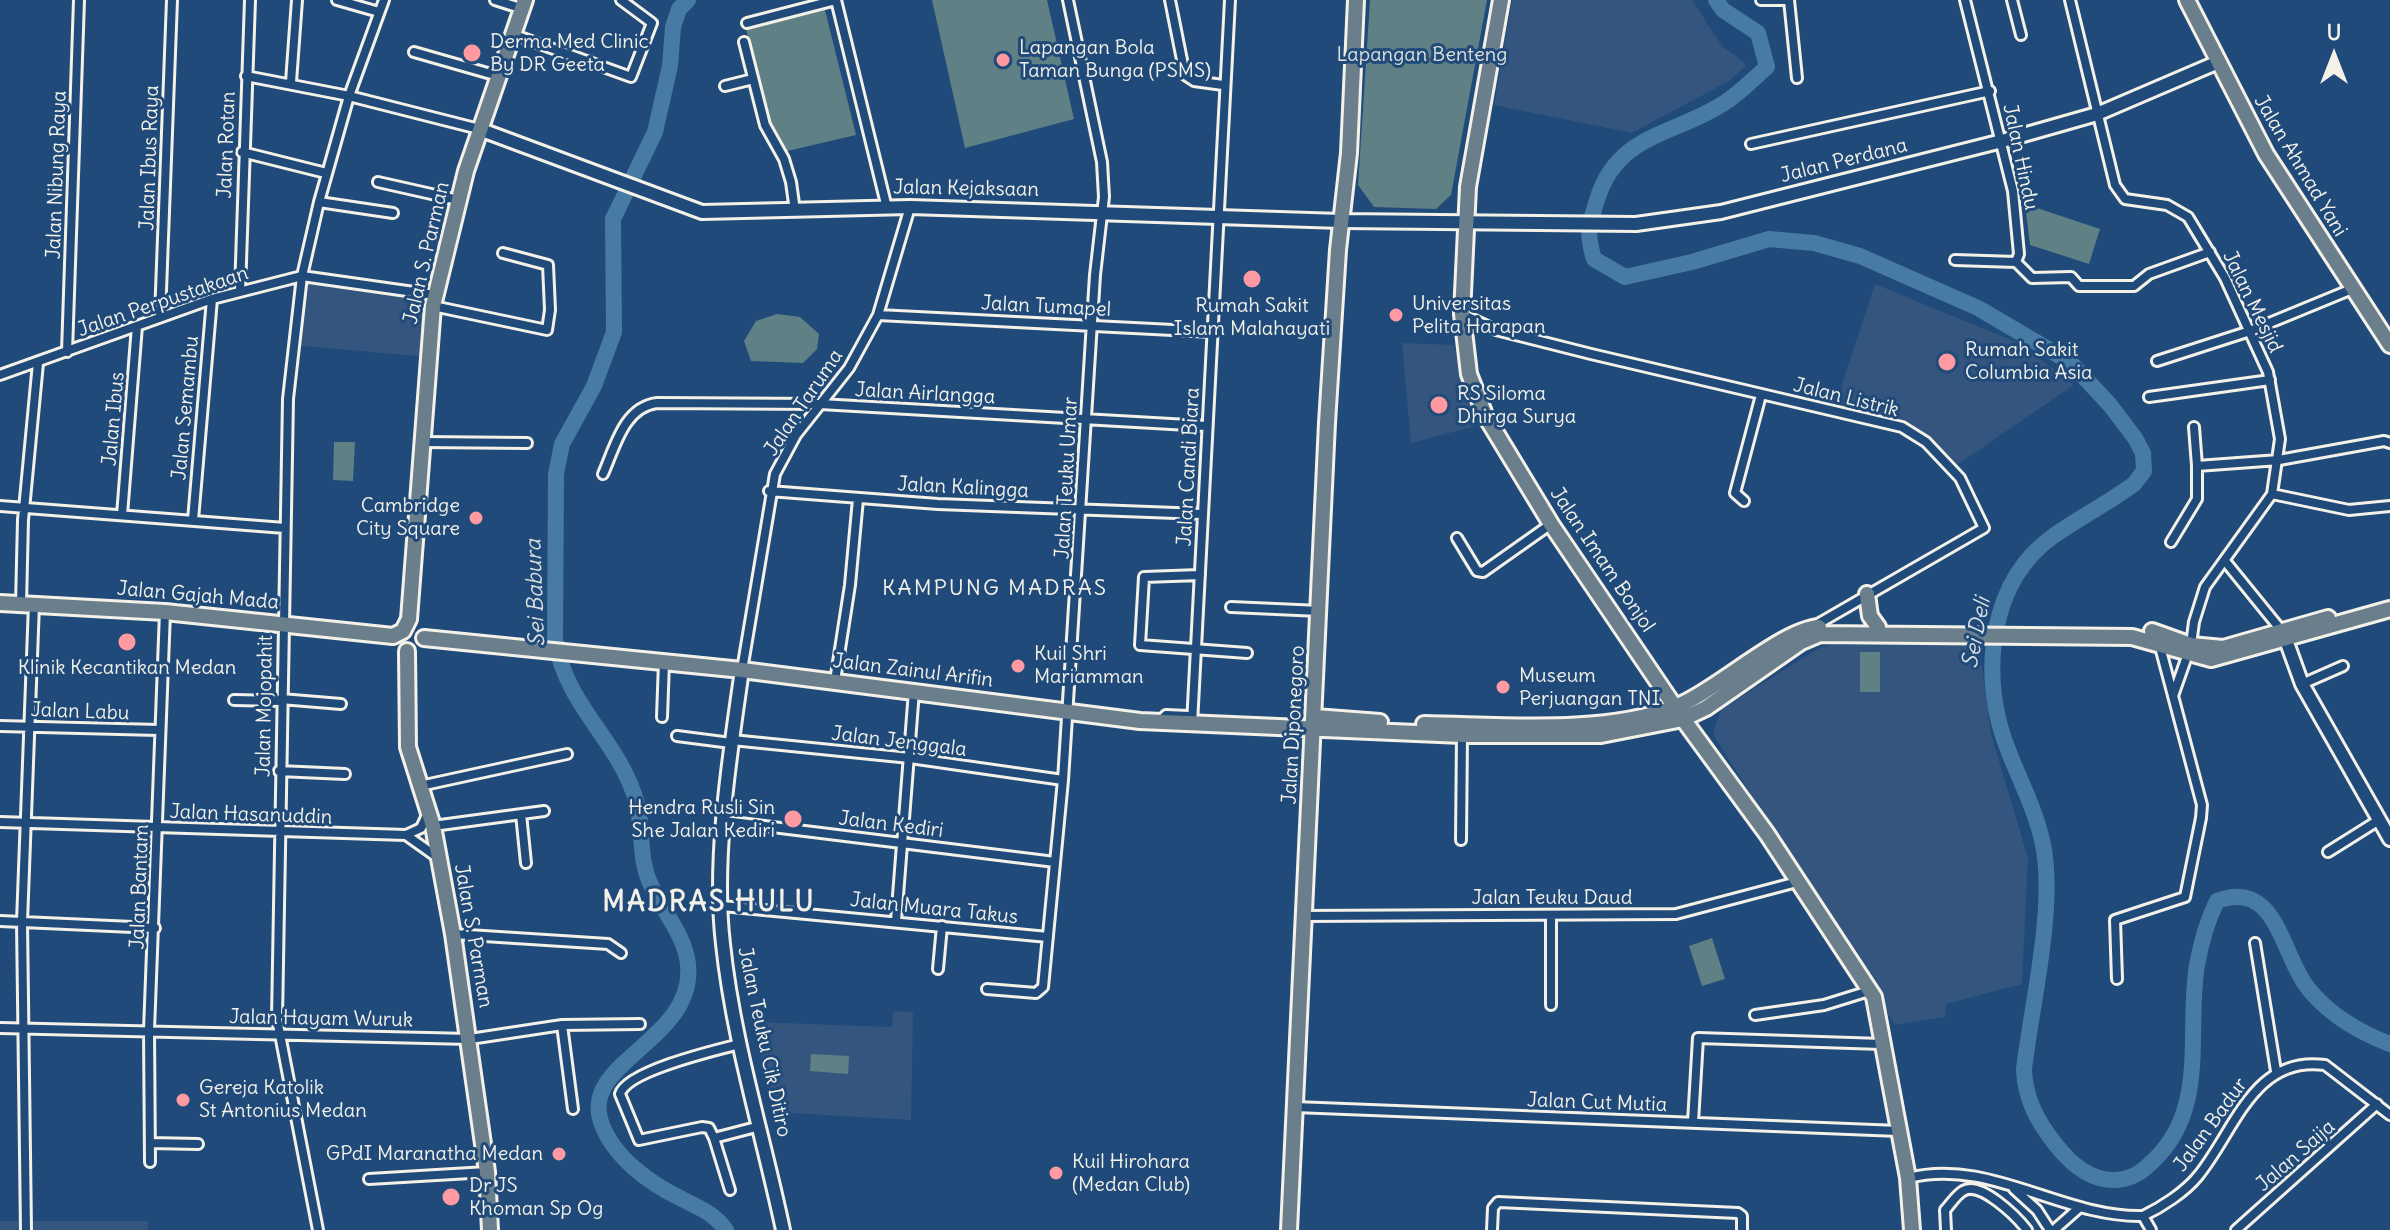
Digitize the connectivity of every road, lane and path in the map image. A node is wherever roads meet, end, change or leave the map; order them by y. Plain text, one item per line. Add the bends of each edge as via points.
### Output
1 (79, 0) edge
2 (172, 0) edge
3 (250, 0) edge
4 (297, 0) edge
5 (337, 0) edge
6 (384, 0) edge
7 (495, 0) edge
8 (621, 0) edge
9 (836, 0) edge
10 (1068, 0) edge
11 (1170, 0) edge
12 (1230, 0) edge
13 (1356, 0) edge
14 (1501, 0) edge
15 (1761, 0) edge
16 (1787, 0) edge
17 (1965, 0) edge
18 (2012, 0) edge
19 (2070, 0) edge
20 (2187, 0) edge
21 (523, 4) edge
22 (379, 12) junction
23 (747, 23) dead end
24 (512, 34) junction
25 (2021, 35) dead end
26 (744, 42) dead end
27 (414, 52) dead end
28 (2216, 63) junction
29 (246, 76) junction
30 (498, 76) junction
31 (1797, 78) dead end
32 (753, 79) junction
33 (291, 82) junction
34 (1223, 85) junction
35 (725, 86) dead end
36 (1990, 91) junction
37 (349, 96) junction
38 (2097, 114) junction
39 (479, 129) junction
40 (2002, 141) junction
41 (1751, 144) dead end
42 (242, 152) junction
43 (326, 173) junction
44 (378, 182) dead end
45 (458, 200) junction
46 (319, 202) junction
47 (910, 207) junction
48 (887, 208) junction
49 (795, 211) junction
50 (1103, 211) junction
51 (393, 213) dead end
52 (1217, 218) junction
53 (1467, 220) junction
54 (1341, 221) junction
55 (2210, 252) junction
56 (503, 253) dead end
57 (1955, 260) dead end
58 (2016, 262) junction
59 (302, 276) junction
60 (2352, 289) junction
61 (240, 291) junction
62 (212, 299) junction
63 (434, 301) junction
64 (1462, 314) junction
65 (878, 315) junction
66 (160, 317) junction
67 (1092, 325) junction
68 (137, 326) junction
69 (2250, 331) junction
70 (1212, 332) junction
71 (2390, 345) edge
72 (67, 352) junction
73 (2157, 361) dead end
74 (38, 363) junction
75 (0, 375) edge
76 (2270, 380) junction
77 (1761, 395) junction
78 (2149, 397) dead end
79 (820, 404) junction
80 (1087, 420) junction
81 (1206, 426) junction
82 (2194, 427) dead end
83 (421, 442) junction
84 (527, 443) dead end
85 (2390, 443) edge
86 (2279, 460) junction
87 (2197, 466) junction
88 (603, 474) dead end
89 (769, 491) junction
90 (2272, 494) junction
91 (858, 499) junction
92 (1744, 501) dead end
93 (0, 506) edge
94 (2390, 506) edge
95 (24, 508) junction
96 (1082, 510) junction
97 (1202, 514) junction
98 (122, 515) junction
99 (193, 520) junction
100 (1551, 524) junction
101 (285, 528) junction
102 (1457, 538) dead end
103 (2171, 542) dead end
104 (2225, 561) junction
105 (1200, 575) junction
106 (1867, 594) junction
107 (2390, 601) edge
108 (0, 603) edge
109 (27, 604) junction
110 (1231, 607) dead end
111 (2390, 609) edge
112 (1320, 611) junction
113 (165, 612) junction
114 (409, 619) junction
115 (283, 624) junction
116 (1878, 627) junction
117 (1812, 628) junction
118 (1958, 631) junction
119 (2036, 632) junction
120 (2283, 635) junction
121 (393, 636) junction
122 (424, 638) junction
123 (2159, 643) junction
124 (2189, 650) junction
125 (407, 651) junction
126 (1197, 651) junction
127 (1247, 653) dead end
128 (664, 662) junction
129 (2343, 666) dead end
130 (742, 670) junction
131 (835, 681) junction
132 (2302, 684) junction
133 (914, 691) junction
134 (2173, 696) junction
135 (234, 700) dead end
136 (281, 700) junction
137 (341, 704) dead end
138 (1711, 704) junction
139 (1067, 711) junction
140 (1679, 713) junction
141 (662, 717) dead end
142 (1192, 720) junction
143 (1315, 724) junction
144 (0, 726) edge
145 (30, 727) junction
146 (1484, 729) junction
147 (159, 730) junction
148 (1462, 735) junction
149 (677, 736) dead end
150 (732, 741) junction
151 (1708, 749) junction
152 (567, 754) dead end
153 (910, 758) junction
154 (279, 771) junction
155 (345, 774) dead end
156 (1063, 780) junction
157 (420, 786) junction
158 (428, 806) junction
159 (544, 811) dead end
160 (521, 814) junction
161 (2379, 820) junction
162 (724, 821) junction
163 (0, 822) edge
164 (26, 824) junction
165 (433, 826) junction
166 (158, 828) junction
167 (279, 832) junction
168 (406, 835) junction
169 (2390, 839) edge
170 (1461, 840) dead end
171 (902, 841) junction
172 (2328, 852) dead end
173 (440, 861) junction
174 (1055, 862) junction
175 (526, 863) dead end
176 (1797, 882) junction
177 (722, 906) junction
178 (1551, 915) junction
179 (1303, 916) junction
180 (0, 921) edge
181 (896, 921) junction
182 (22, 922) junction
183 (942, 926) junction
184 (155, 928) junction
185 (453, 934) junction
186 (1048, 937) junction
187 (2255, 943) dead end
188 (621, 953) dead end
189 (938, 969) dead end
190 (2117, 979) dead end
191 (987, 989) dead end
192 (1869, 991) junction
193 (1551, 1005) dead end
194 (1755, 1015) dead end
195 (640, 1024) dead end
196 (562, 1025) junction
197 (0, 1028) edge
198 (24, 1029) junction
199 (149, 1030) junction
200 (278, 1035) junction
201 (470, 1039) junction
202 (740, 1044) junction
203 (1882, 1044) junction
204 (2276, 1071) junction
205 (2377, 1104) junction
206 (1295, 1107) junction
207 (573, 1109) dead end
208 (2390, 1115) edge
209 (1693, 1122) junction
210 (761, 1126) junction
211 (1899, 1131) junction
212 (714, 1138) junction
213 (150, 1143) junction
214 (198, 1144) dead end
215 (150, 1162) dead end
216 (487, 1172) junction
217 (1908, 1178) junction
218 (369, 1179) dead end
219 (2008, 1184) junction
220 (730, 1190) dead end
221 (2080, 1207) junction
222 (2143, 1216) junction
223 (26, 1230) edge
224 (318, 1230) edge
225 (490, 1230) edge
226 (783, 1230) edge
227 (1289, 1230) edge
228 (1492, 1230) edge
229 (1742, 1230) edge
230 (1912, 1230) edge
231 (1946, 1230) edge
232 (2027, 1230) edge
233 (2052, 1230) edge
234 (2151, 1230) edge
235 (2236, 1230) edge

1 - 72 street, Jalan Nibung Raya
2 - 66 street, Jalan Ibus Raya
3 - 29 street, Jalan Rotan
4 - 33 street
5 - 22 street
6 - 22 street, Jalan Mojopahit
7 - 21 street
8 - 24 street via 652,23 631,77
9 - 23 street
9 - 48 street
10 - 50 street, Jalan Teuku Umar via 1102,162
11 - 34 street via 1185,75
12 - 34 street, Jalan Candi Biara
13 - 54 main road, Jalan Diponegoro
14 - 53 main road, Jalan Imam Bonjol via 1473,152
15 - 16 street
16 - 31 street
17 - 36 street, Jalan Hindu
18 - 25 street
19 - 38 street, Jalan Mesjid
20 - 28 main road, Jalan Ahmad Yani
21 - 24 main road, Jalan S. Parman
22 - 37 street, Jalan Mojopahit
24 - 30 main road, Jalan S. Parman
26 - 32 street
27 - 30 street
28 - 38 main road, Jalan Perdana
28 - 60 main road, Jalan Ahmad Yani via 2266,154
29 - 33 street
29 - 42 street, Jalan Rotan
30 - 39 main road, Jalan S. Parman
32 - 35 street
32 - 49 street via 765,125 787,171
33 - 37 street
34 - 52 street, Jalan Candi Biara
36 - 40 street, Jalan Hindu
36 - 41 street
37 - 39 street
37 - 43 street, Jalan Mojopahit
38 - 40 main road, Jalan Perdana
38 - 55 street, Jalan Mesjid via 2119,193 2182,212
39 - 45 main road, Jalan S. Parman
39 - 49 main road, Jalan Kejaksaan via 702,212
40 - 53 main road, Jalan Perdana via 1721,212 1636,224
40 - 58 street, Jalan Hindu via 2018,227
42 - 43 street
42 - 61 street, Jalan Rotan
43 - 46 street, Jalan Mojopahit
44 - 45 street
45 - 63 main road, Jalan S. Parman
46 - 51 street
46 - 59 street, Jalan Mojopahit
47 - 48 main road, Jalan Kejaksaan
47 - 50 main road, Jalan Kejaksaan
47 - 65 street, Jalan Taruma
48 - 49 main road, Jalan Kejaksaan
50 - 52 main road, Jalan Kejaksaan
50 - 67 street, Jalan Teuku Umar
52 - 54 main road, Jalan Kejaksaan
52 - 70 street, Jalan Candi Biara
53 - 54 main road, Jalan Kejaksaan
53 - 64 main road, Jalan Imam Bonjol
54 - 112 main road, Jalan Diponegoro
55 - 58 street via 2149,274 2134,286 2119,287 2079,286 2071,277 2032,278
55 - 69 street, Jalan Mesjid
56 - 63 street, Jalan Perpustakaan via 548,265 547,330
57 - 58 street
59 - 61 street, Jalan Perpustakaan
59 - 63 street, Jalan Perpustakaan
59 - 101 street, Jalan Mojopahit via 288,399
60 - 69 street
60 - 71 main road, Jalan Ahmad Yani
61 - 62 street, Jalan Perpustakaan
62 - 66 street, Jalan Perpustakaan
62 - 99 street, Jalan Semambu
63 - 83 main road, Jalan S. Parman
64 - 77 street, Jalan Listrik via 1496,330
64 - 100 main road, Jalan Imam Bonjol via 1469,374 1482,409
65 - 67 street, Jalan Tumapel
65 - 79 street, Jalan Taruma via 849,368
66 - 68 street, Jalan Perpustakaan
67 - 70 street, Jalan Tumapel
67 - 80 street, Jalan Teuku Umar
68 - 72 street, Jalan Perpustakaan
68 - 98 street, Jalan Ibus
69 - 73 street
69 - 76 street, Jalan Mesjid
70 - 81 street, Jalan Candi Biara
72 - 74 street, Jalan Perpustakaan
74 - 75 street, Jalan Perpustakaan
74 - 95 street
76 - 78 street
76 - 86 street, Jalan Mesjid
77 - 92 street via 1735,493
77 - 106 street, Jalan Listrik via 1902,427 1926,442 1960,478 1984,528
79 - 80 street, Jalan Airlangga
79 - 88 street, Jalan Airlangga via 642,407 622,430
79 - 89 street, Jalan Taruma via 796,435
80 - 81 street, Jalan Airlangga
80 - 96 street, Jalan Teuku Umar
81 - 97 street, Jalan Candi Biara
82 - 87 street
83 - 84 street
83 - 114 main road, Jalan S. Parman
85 - 86 street
86 - 87 street
86 - 90 street, Jalan Mesjid
87 - 103 street via 2197,499
89 - 91 street, Jalan Kalingga
89 - 130 street, Jalan Taruma
90 - 94 street via 2349,510
90 - 104 street, Jalan Mesjid
91 - 96 street, Jalan Kalingga
91 - 131 street
93 - 95 street
95 - 98 street
95 - 109 street
96 - 97 street, Jalan Kalingga
96 - 139 street, Jalan Teuku Umar
97 - 105 street, Jalan Candi Biara
98 - 99 street
99 - 101 street
100 - 102 street via 1483,572 1477,571
100 - 140 main road, Jalan Imam Bonjol
101 - 115 street, Jalan Mojopahit
104 - 120 street
104 - 124 street, Jalan Mesjid via 2199,602
105 - 126 street, Jalan Candi Biara
105 - 126 street via 1144,577 1139,643
106 - 116 main road via 1870,616
106 - 117 street, Jalan Listrik
107 - 120 main road
108 - 109 main road, Jalan Gajah Mada
109 - 113 main road, Jalan Gajah Mada
109 - 145 street
110 - 112 street
111 - 120 main road
112 - 143 main road, Jalan Diponegoro
113 - 115 main road, Jalan Gajah Mada
113 - 147 street, Jalan Bantam
114 - 121 main road
114 - 122 main road
115 - 121 main road, Jalan Gajah Mada
115 - 136 street, Jalan Mojopahit
116 - 117 main road
116 - 118 main road
117 - 140 main road
118 - 119 main road
118 - 138 main road via 1820,634
119 - 123 main road
119 - 124 main road via 2141,628
120 - 124 main road
120 - 132 main road
121 - 125 main road
122 - 125 main road
122 - 128 main road, Jalan Zainul Arifin
123 - 124 main road
123 - 134 street
124 - 134 street, Jalan Mesjid
125 - 157 main road, Jalan S. Parman via 408,747
126 - 127 street
126 - 142 street, Jalan Candi Biara
128 - 130 main road, Jalan Zainul Arifin
128 - 141 street
129 - 132 street
130 - 131 main road, Jalan Zainul Arifin
130 - 150 main road, Jalan Teuku Cik Ditiro
131 - 133 main road, Jalan Zainul Arifin
132 - 161 main road
133 - 139 main road, Jalan Zainul Arifin
133 - 153 street
134 - 190 street via 2202,805 2197,848 2182,899 2115,920
135 - 136 street
136 - 137 street
136 - 154 street, Jalan Mojopahit
138 - 140 main road
138 - 151 main road via 1703,733
139 - 142 main road, Jalan Zainul Arifin via 1158,722
139 - 156 street, Jalan Teuku Umar
140 - 146 main road, Jalan Zainul Arifin via 1601,724
140 - 151 main road, Jalan Imam Bonjol
142 - 143 main road, Jalan Zainul Arifin
143 - 146 main road, Jalan Zainul Arifin
143 - 148 main road, Jalan Zainul Arifin
143 - 179 main road, Jalan Diponegoro
144 - 145 street, Jalan Labu
145 - 147 street, Jalan Labu
145 - 164 street
146 - 148 main road, Jalan Zainul Arifin
147 - 166 street, Jalan Bantam
148 - 170 street
149 - 150 street, Jalan Jenggala
150 - 153 street, Jalan Jenggala
150 - 162 main road, Jalan Teuku Cik Ditiro
151 - 176 main road, Jalan Imam Bonjol
152 - 157 street
153 - 156 street, Jalan Jenggala
153 - 171 street
154 - 155 street
154 - 167 street, Jalan Mojopahit
156 - 174 street, Jalan Teuku Umar
157 - 158 main road, Jalan S. Parman
158 - 165 main road, Jalan S. Parman
158 - 168 street via 426,823
159 - 160 street
160 - 165 street
160 - 175 street
161 - 169 main road
161 - 172 street
162 - 171 street, Jalan Kediri
162 - 177 main road, Jalan Teuku Cik Ditiro
163 - 164 street, Jalan Hasanuddin
164 - 166 street, Jalan Hasanuddin
164 - 182 street
165 - 173 main road, Jalan S. Parman
166 - 167 street, Jalan Hasanuddin
166 - 184 street, Jalan Bantam
167 - 168 street, Jalan Hasanuddin
167 - 200 street, Jalan Mojopahit
168 - 173 street
171 - 174 street, Jalan Kediri
171 - 181 street
173 - 185 main road, Jalan S. Parman
174 - 186 street, Jalan Teuku Umar
176 - 178 street, Jalan Teuku Daud via 1676,914
176 - 192 main road, Jalan Imam Bonjol
177 - 181 street, Jalan Muara Takus
177 - 202 main road, Jalan Teuku Cik Ditiro via 722,943
178 - 179 street, Jalan Teuku Daud
178 - 193 street
179 - 206 main road, Jalan Diponegoro
180 - 182 street
181 - 183 street, Jalan Muara Takus
182 - 184 street
182 - 198 street
183 - 186 street, Jalan Muara Takus
183 - 189 street
184 - 199 street, Jalan Bantam
185 - 188 street via 608,944
185 - 201 main road, Jalan S. Parman
186 - 191 street, Jalan Teuku Umar via 1044,984 1036,993
187 - 204 street
192 - 194 street via 1824,1005
192 - 203 main road, Jalan Imam Bonjol
195 - 196 street, Jalan Hayam Wuruk
196 - 201 street, Jalan Hayam Wuruk
196 - 207 street
197 - 198 street, Jalan Hayam Wuruk
198 - 199 street, Jalan Hayam Wuruk
198 - 223 street
199 - 200 street, Jalan Hayam Wuruk
199 - 213 street, Jalan Bantam
200 - 201 street, Jalan Hayam Wuruk
200 - 224 street, Jalan Mojopahit
201 - 216 main road, Jalan S. Parman
202 - 210 main road, Jalan Teuku Cik Ditiro
202 - 212 street via 684,1059 621,1089 639,1140 702,1127
203 - 209 street via 1698,1038
203 - 211 main road, Jalan Imam Bonjol
204 - 205 street, Jalan Badur via 2325,1065
204 - 222 street, Jalan Badur via 2259,1084 2197,1178
205 - 208 street, Jalan Badur
205 - 235 street, Jalan Saija
206 - 209 street, Jalan Cut Mutia
206 - 227 main road, Jalan Diponegoro
209 - 211 street, Jalan Cut Mutia
210 - 212 street
210 - 226 main road, Jalan Teuku Cik Ditiro
211 - 217 main road, Jalan Imam Bonjol
212 - 220 street
213 - 214 street
213 - 215 street, Jalan Bantam
216 - 218 street
216 - 225 main road, Jalan S. Parman
217 - 219 street via 1942,1172
217 - 230 main road, Jalan Imam Bonjol
219 - 221 street
219 - 233 street
221 - 222 street
221 - 233 street
222 - 234 street
228 - 229 street via 1498,1202 1738,1213
231 - 232 street via 1945,1210 1971,1188 2014,1214

